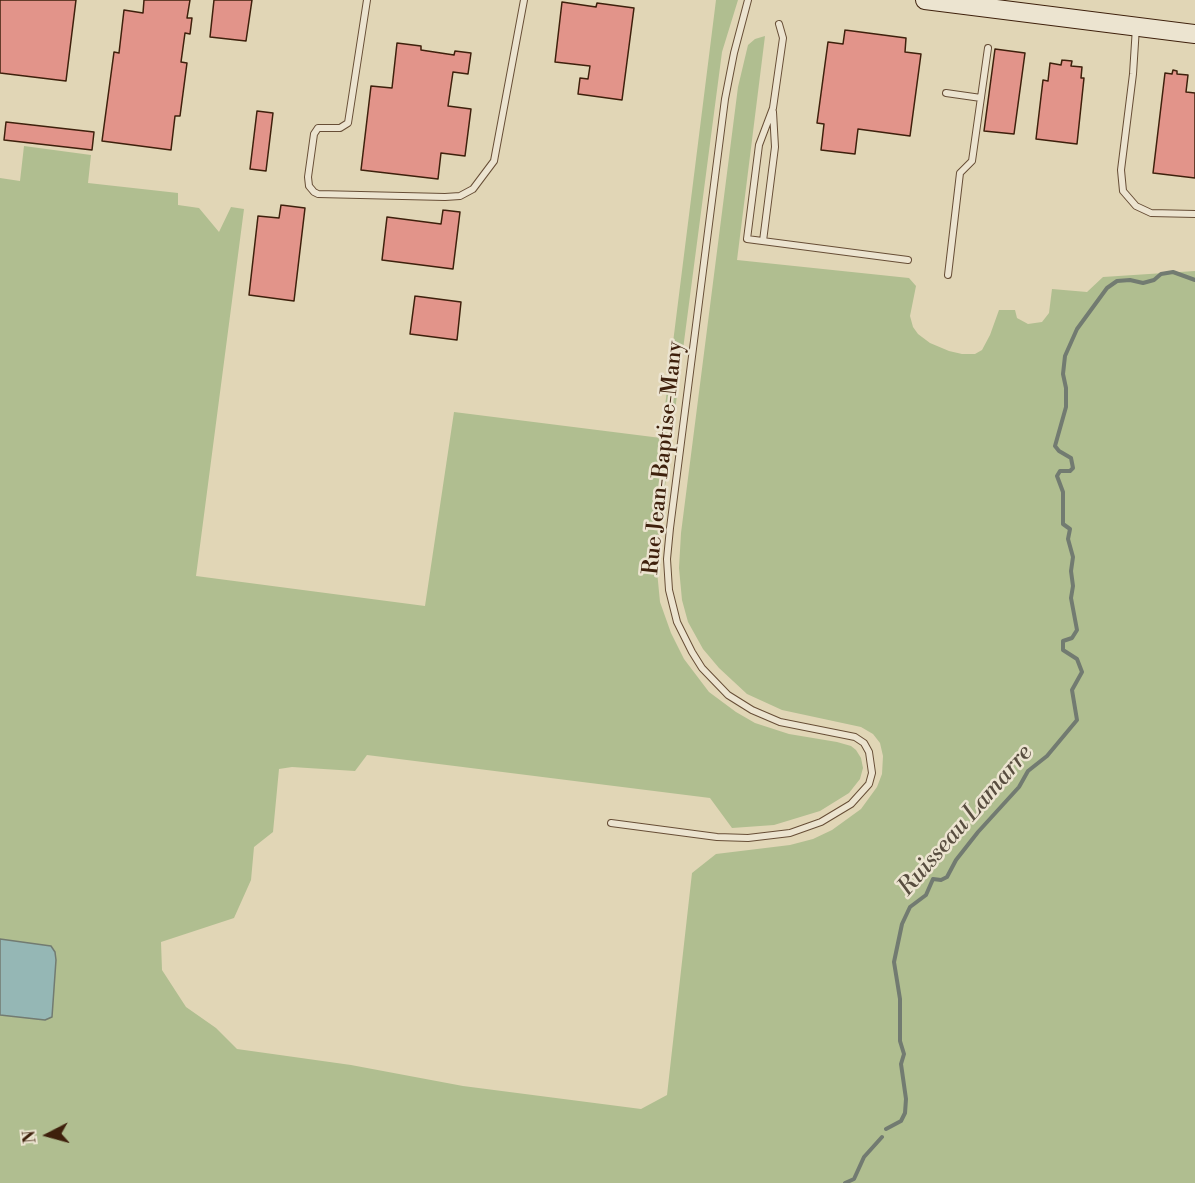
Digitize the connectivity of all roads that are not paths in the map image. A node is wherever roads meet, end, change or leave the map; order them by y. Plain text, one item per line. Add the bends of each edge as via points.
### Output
1 (367, 0) edge
2 (524, 0) edge
3 (748, 0) edge
4 (925, 0) edge
5 (779, 24) dead end
6 (1136, 27) junction
7 (1195, 34) edge
8 (988, 48) dead end
9 (946, 93) dead end
10 (981, 98) junction
11 (773, 108) junction
12 (1195, 214) edge
13 (763, 241) junction
14 (908, 260) dead end
15 (948, 274) dead end
16 (611, 823) dead end

1 - 2 lane via 348,123 340,128 318,128 314,134 308,177 309,186 318,194 445,197 460,196 473,189 494,160
3 - 16 lane, Rue Jean-Baptise-Many via 724,111 670,528 669,591 677,622 692,652 728,694 752,711 780,722 855,737 869,752 872,773 869,784 851,804 821,822 790,833 717,837
4 - 6 street
5 - 11 lane via 783,38
6 - 7 street
6 - 12 lane via 1121,170 1123,191 1136,206 1151,213
8 - 10 lane
9 - 10 lane
10 - 15 lane via 972,161 960,173
11 - 13 lane via 775,147
11 - 13 lane via 759,145 747,239
13 - 14 lane

